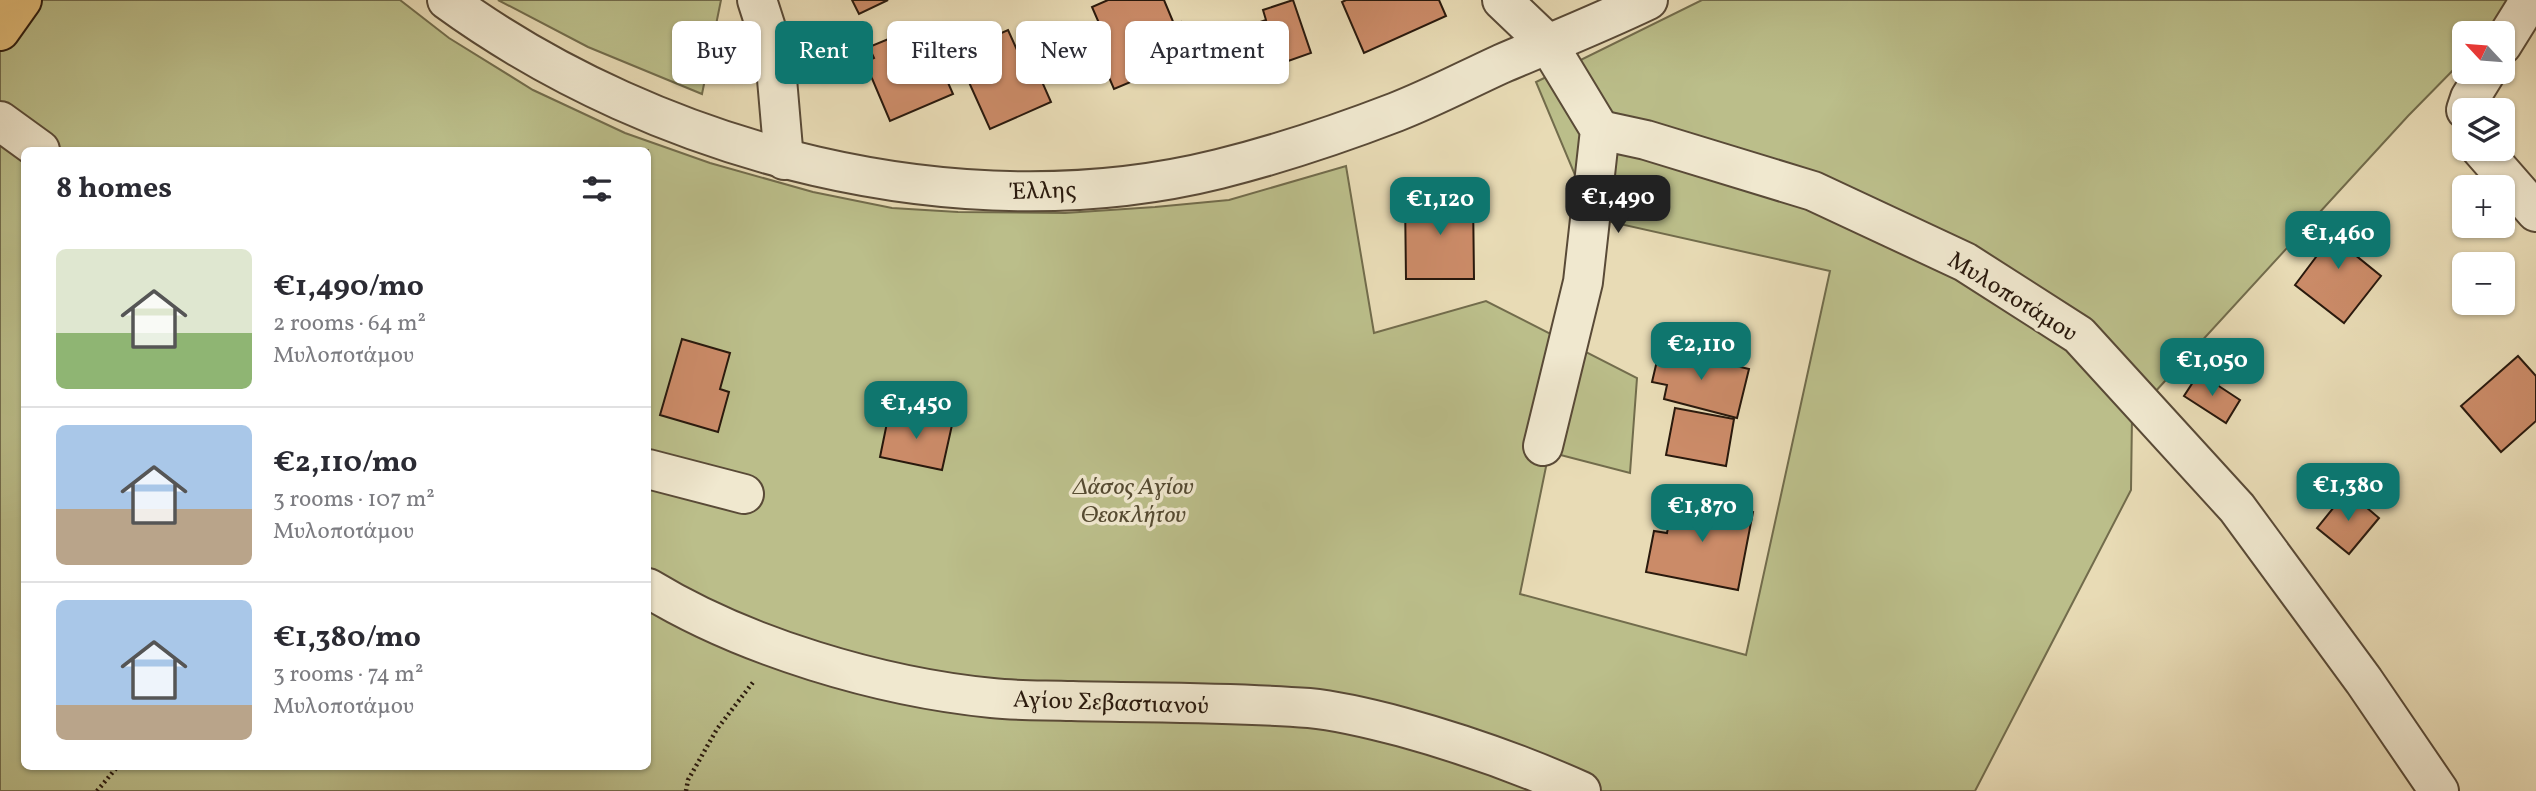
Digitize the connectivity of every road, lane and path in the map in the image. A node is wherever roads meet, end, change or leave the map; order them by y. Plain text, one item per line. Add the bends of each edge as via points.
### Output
1 (22, 0) edge
2 (447, 0) edge
3 (757, 0) edge
4 (1502, 0) edge
5 (1648, 0) edge
6 (2530, 0) edge
7 (2515, 24) edge
8 (0, 32) edge
9 (1548, 44) junction
10 (0, 121) edge
11 (1600, 130) junction
12 (36, 147) edge
13 (785, 160) junction
14 (2492, 161) edge
15 (2536, 212) edge
16 (1543, 446) dead end
17 (651, 470) edge
18 (744, 494) dead end
19 (651, 590) edge
20 (765, 642) junction
21 (115, 770) edge
22 (97, 791) edge
23 (686, 791) edge
24 (1581, 791) edge
25 (2439, 791) edge

1 - 8 main road
2 - 13 street, Έλλης via 518,49 576,80
3 - 13 street via 775,56
4 - 9 street
5 - 9 street, Έλλης
6 - 7 street
9 - 11 street
9 - 13 street, Έλλης via 1349,129 1218,169 1125,185 972,191 884,180
10 - 12 street
11 - 16 street via 1583,282
11 - 25 street, Μυλοποτάμου via 1813,191 1965,262 2079,335 2237,508
14 - 15 street
17 - 18 street
19 - 20 street, Αγίου Σεβαστιανού via 719,625
20 - 23 path via 754,683 716,729
20 - 24 street, Αγίου Σεβαστιανού via 919,688 994,698 1311,708 1454,742
21 - 22 path

